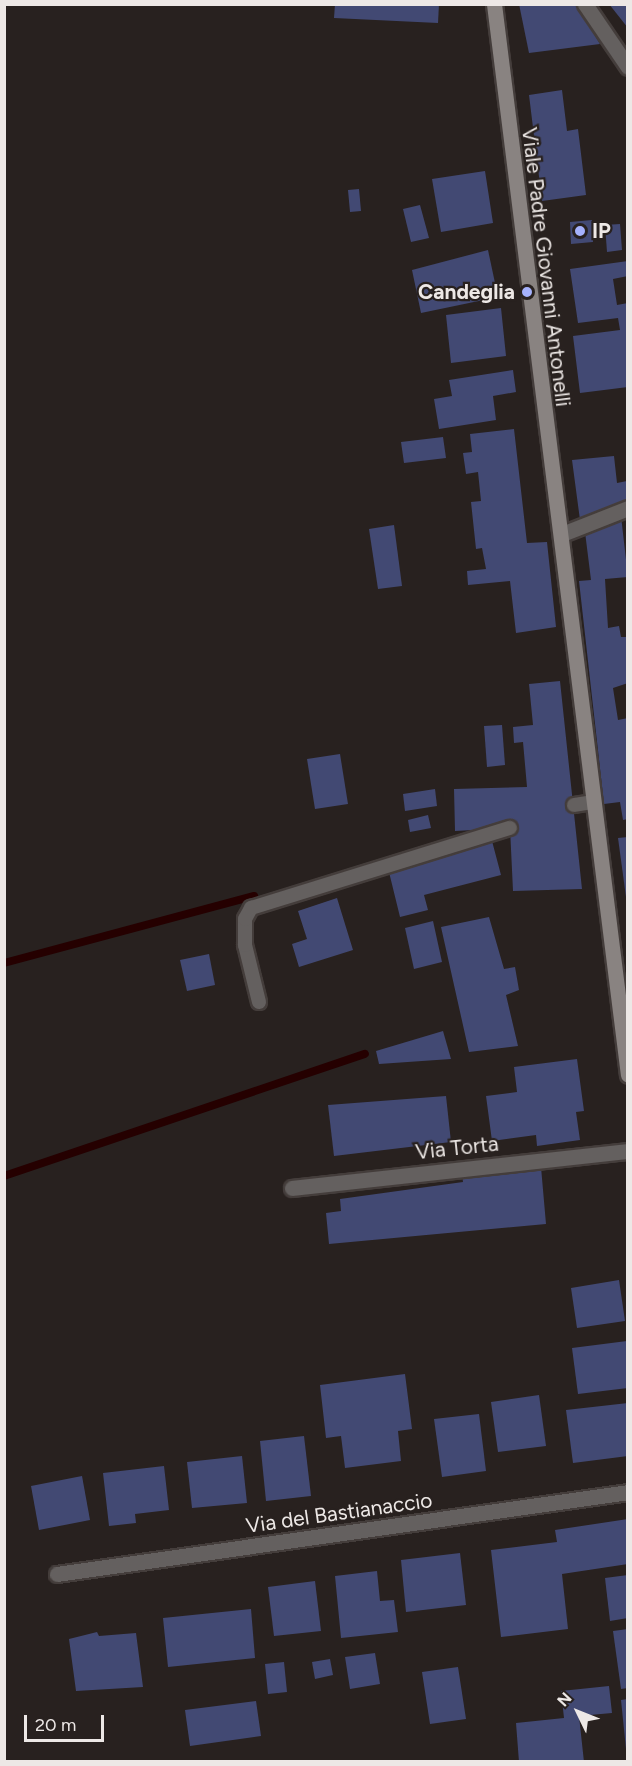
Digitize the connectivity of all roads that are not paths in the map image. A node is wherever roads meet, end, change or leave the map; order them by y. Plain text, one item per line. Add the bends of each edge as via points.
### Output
1 (494, 4) edge
2 (585, 4) edge
3 (627, 67) edge
4 (627, 508) edge
5 (562, 534) junction
6 (593, 802) junction
7 (574, 805) dead end
8 (510, 828) dead end
9 (259, 1002) dead end
10 (627, 1075) edge
11 (627, 1151) edge
12 (292, 1188) dead end
13 (627, 1492) edge
14 (57, 1574) dead end

1 - 5 main road, Viale Padre Giovanni Antonelli
2 - 3 street
4 - 5 street
5 - 6 main road, Viale Padre Giovanni Antonelli
6 - 7 lane
6 - 10 main road, Viale Padre Giovanni Antonelli
8 - 9 lane via 251,908 245,919 245,945
11 - 12 street, Via Torta
13 - 14 street, Via del Bastianaccio

